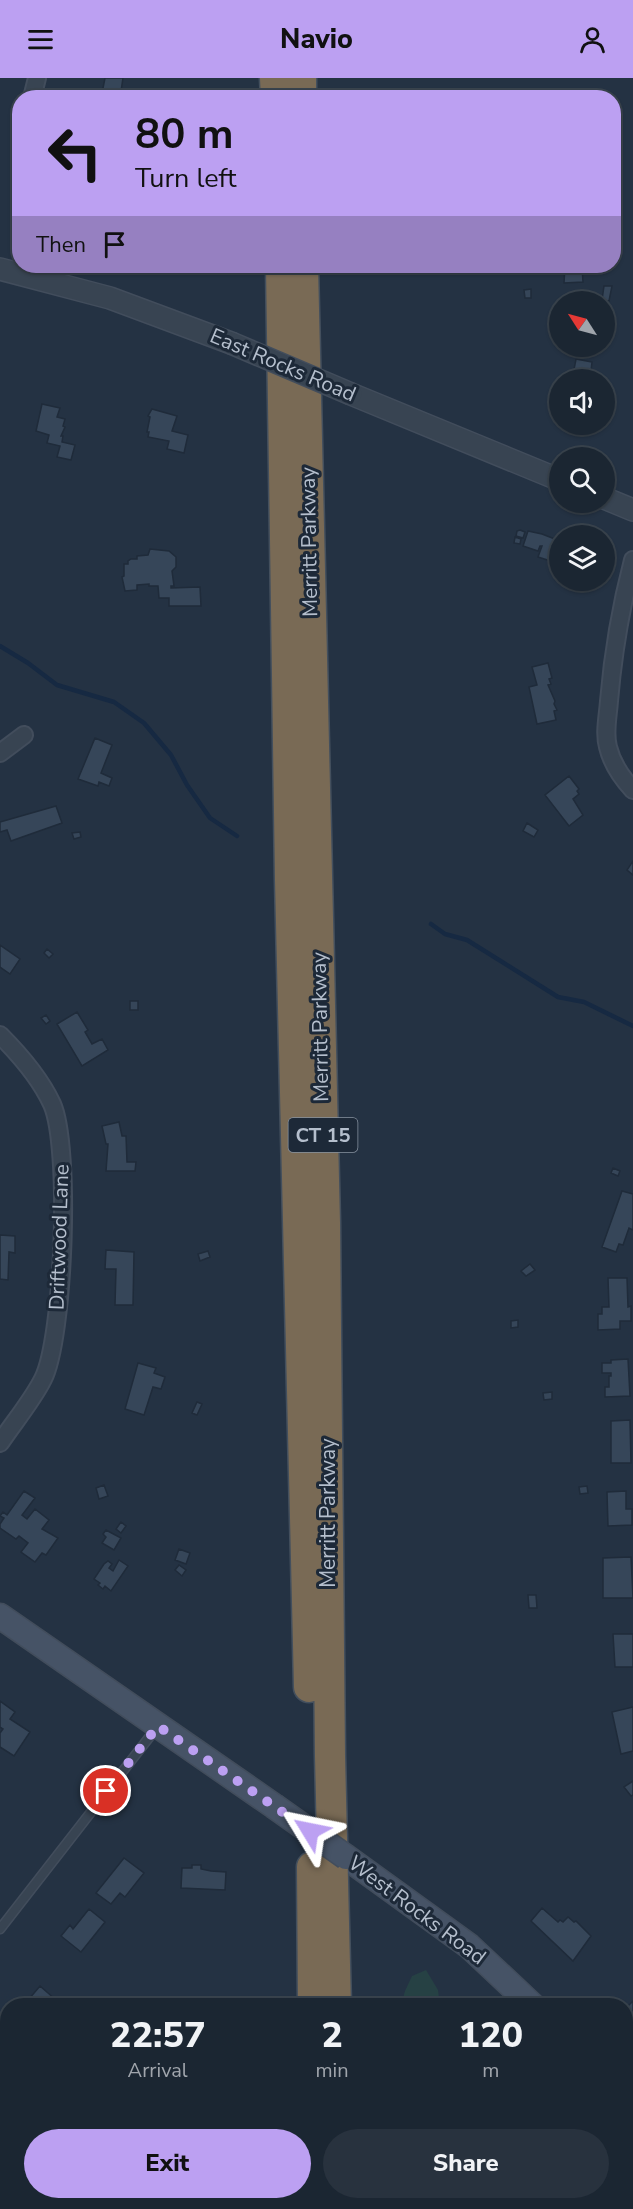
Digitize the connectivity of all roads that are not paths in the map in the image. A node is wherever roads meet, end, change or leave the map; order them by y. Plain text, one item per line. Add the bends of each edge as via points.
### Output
1 (28, 273) edge
2 (281, 273) edge
3 (303, 273) edge
4 (549, 475) edge
5 (615, 503) edge
6 (633, 510) edge
7 (633, 560) edge
8 (24, 735) dead end
9 (0, 753) edge
10 (633, 790) edge
11 (0, 1035) edge
12 (0, 1443) edge
13 (0, 1616) edge
14 (158, 1726) junction
15 (0, 1929) edge
16 (314, 1998) edge
17 (336, 1998) edge
18 (524, 1998) edge

1 - 4 street, East Rocks Road, bridge via 110,298 231,343
2 - 16 highway, Merritt Parkway / CT 15
3 - 17 highway, Merritt Parkway / CT 15 via 325,1223
5 - 6 street
7 - 10 street via 615,642 607,725 611,760
8 - 9 street
11 - 12 street, Driftwood Lane via 29,1067 57,1119 63,1225 50,1361 44,1378
13 - 14 main road, West Rocks Road
14 - 15 lane
14 - 18 main road, West Rocks Road, bridge via 469,1946

